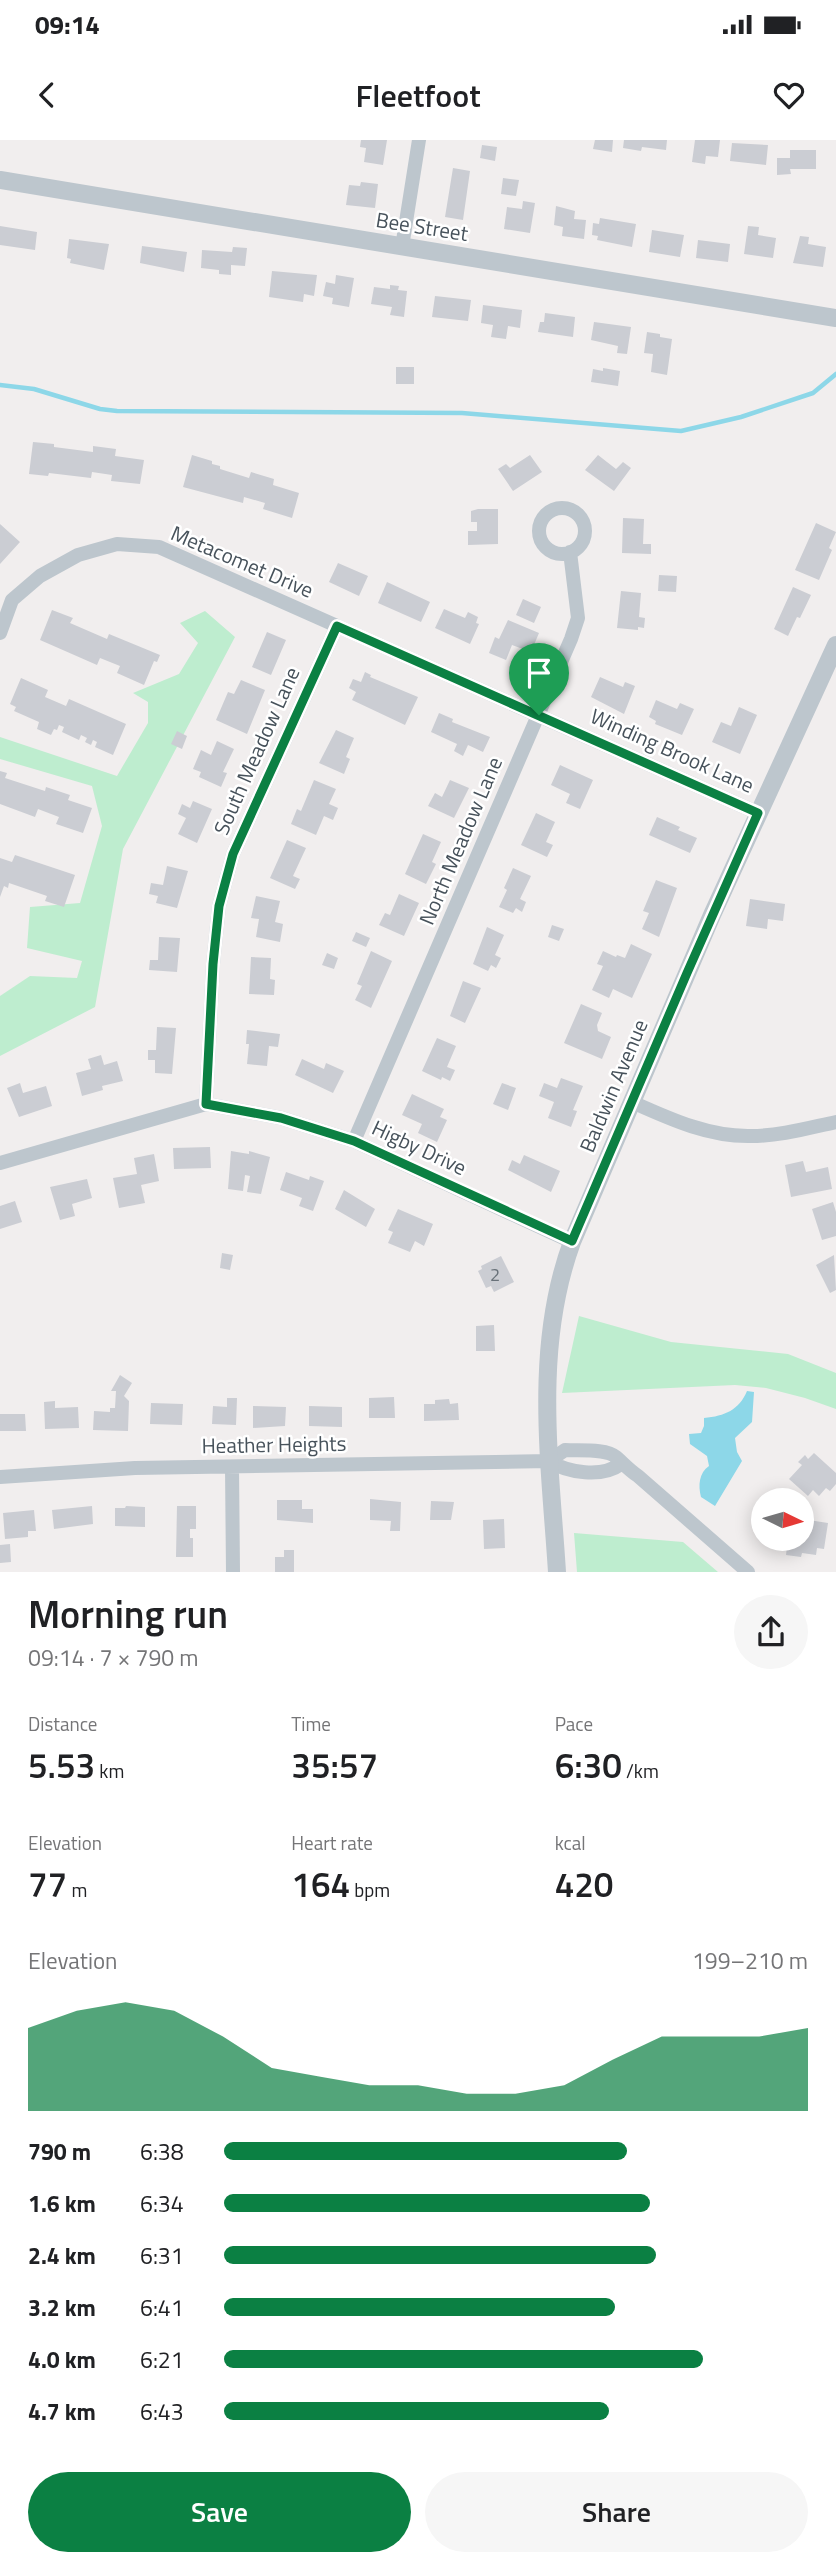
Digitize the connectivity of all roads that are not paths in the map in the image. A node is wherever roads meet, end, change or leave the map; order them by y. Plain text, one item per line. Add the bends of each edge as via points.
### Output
1 (419, 140) edge
2 (0, 180) edge
3 (401, 247) junction
4 (836, 318) edge
5 (570, 552) dead end
6 (337, 626) junction
7 (0, 633) edge
8 (836, 645) edge
9 (539, 715) junction
10 (758, 813) junction
11 (632, 1102) junction
12 (206, 1104) junction
13 (836, 1122) edge
14 (354, 1141) junction
15 (0, 1163) edge
16 (572, 1241) junction
17 (550, 1461) junction
18 (621, 1464) junction
19 (232, 1467) junction
20 (0, 1476) edge
21 (233, 1572) edge
22 (557, 1572) edge
23 (748, 1572) edge

1 - 3 street
2 - 3 street, Bee Street
3 - 4 street, Bee Street
5 - 9 street, North Meadow Lane via 578,618
6 - 7 street, Metacomet Drive via 159,547 117,544 78,555 40,576 12,600
6 - 9 street, Winding Brook Lane
6 - 12 street, South Meadow Lane via 233,854 219,906
8 - 10 street, Baldwin Avenue
9 - 10 street, Winding Brook Lane
9 - 14 street, North Meadow Lane
10 - 11 street, Baldwin Avenue
11 - 13 street via 719,1134 779,1134
11 - 16 street, Baldwin Avenue
12 - 14 street, Higby Drive via 281,1118
12 - 15 street, Higby Drive
14 - 16 street, Higby Drive
16 - 17 street, Baldwin Avenue via 556,1296 549,1346
17 - 18 street via 572,1471 609,1470
17 - 18 street via 565,1450 608,1453
17 - 19 street, Heather Heights
17 - 22 street, Baldwin Avenue
18 - 23 street
19 - 20 street, Heather Heights
19 - 21 street

